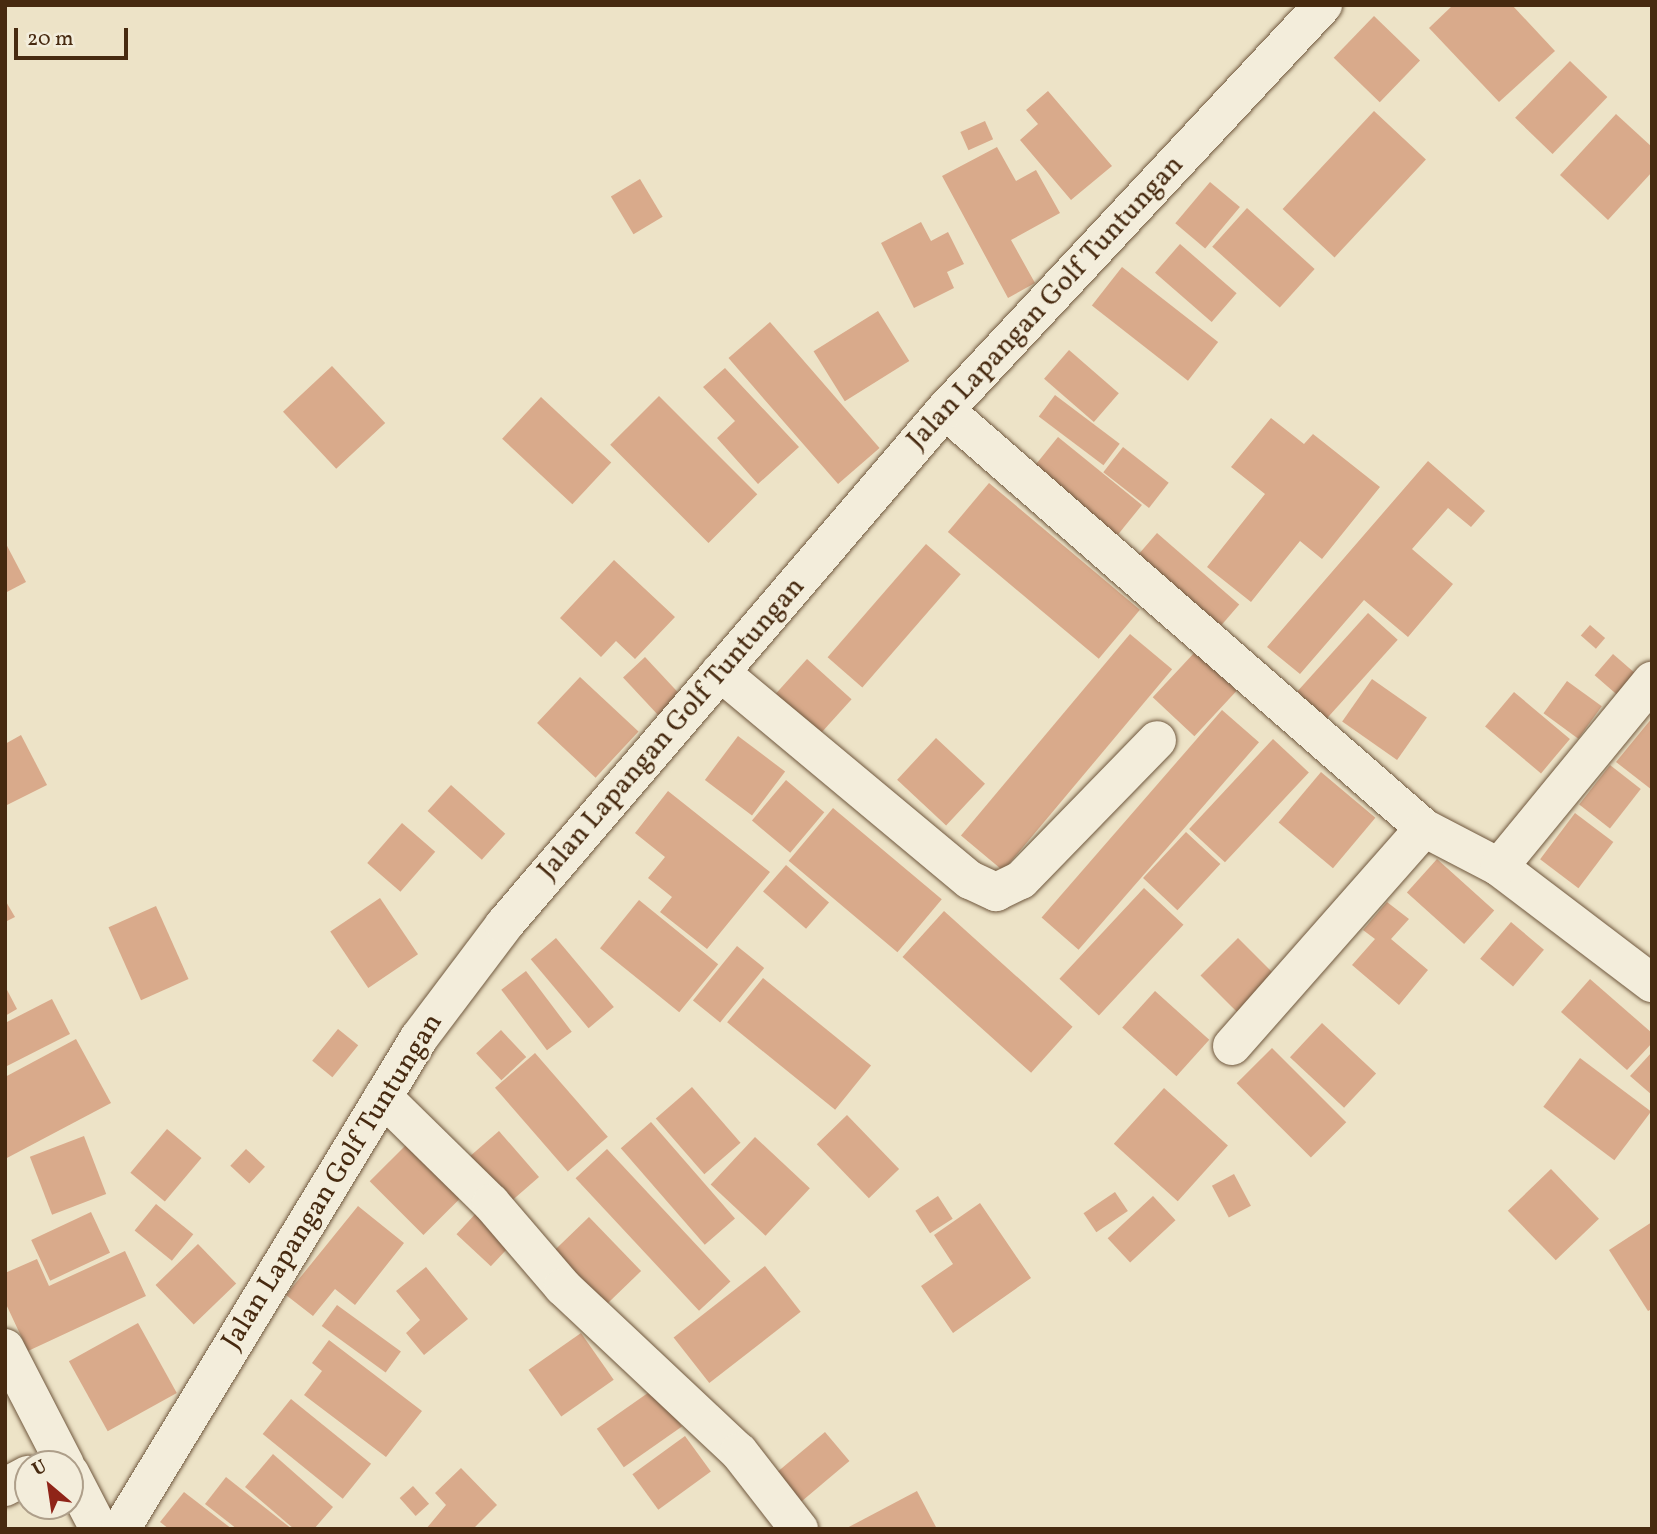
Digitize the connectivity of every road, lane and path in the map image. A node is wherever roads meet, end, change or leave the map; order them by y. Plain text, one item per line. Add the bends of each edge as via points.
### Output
1 (1322, 5) edge
2 (945, 410) junction
3 (720, 672) junction
4 (1652, 681) edge
5 (1157, 740) dead end
6 (1424, 828) junction
7 (1499, 867) junction
8 (1652, 983) edge
9 (1232, 1046) dead end
10 (383, 1097) junction
11 (5, 1348) edge
12 (55, 1450) edge
13 (84, 1503) edge
14 (99, 1529) edge
15 (121, 1529) edge
16 (799, 1529) edge

1 - 2 street, Jalan Lapangan Golf Tuntungan
2 - 3 street, Jalan Lapangan Golf Tuntungan
2 - 6 street
3 - 5 street via 970,880 996,892 1021,880
3 - 10 street, Jalan Lapangan Golf Tuntungan via 504,925
4 - 7 street
6 - 7 street
6 - 9 street
7 - 8 street
10 - 15 street, Jalan Lapangan Golf Tuntungan
10 - 16 street via 491,1203 562,1287 739,1452
11 - 12 street
13 - 14 street

